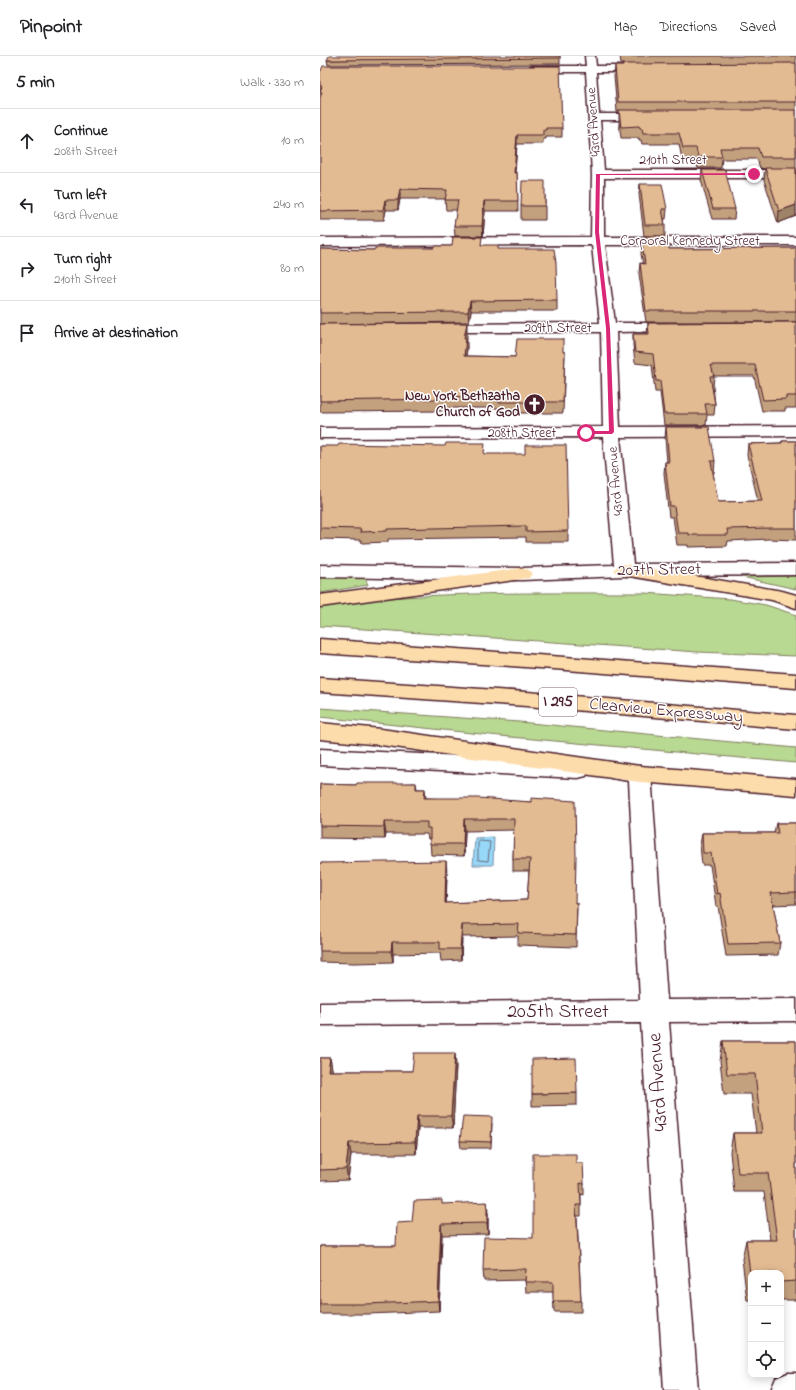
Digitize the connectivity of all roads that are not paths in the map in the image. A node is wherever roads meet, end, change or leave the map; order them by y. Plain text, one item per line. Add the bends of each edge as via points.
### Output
1 (590, 62) edge
2 (522, 69) edge
3 (656, 69) edge
4 (594, 117) junction
5 (658, 117) edge
6 (598, 174) junction
7 (796, 174) edge
8 (598, 241) junction
9 (796, 241) edge
10 (320, 242) edge
11 (694, 327) edge
12 (423, 328) edge
13 (608, 328) junction
14 (796, 431) edge
15 (612, 432) junction
16 (320, 433) edge
17 (796, 569) edge
18 (624, 570) junction
19 (320, 571) edge
20 (522, 574) junction
21 (320, 601) edge
22 (796, 602) edge
23 (320, 646) edge
24 (796, 681) edge
25 (320, 685) edge
26 (796, 722) edge
27 (320, 731) edge
28 (320, 757) edge
29 (640, 774) junction
30 (796, 787) edge
31 (796, 1010) edge
32 (654, 1011) junction
33 (320, 1014) edge
34 (680, 1390) edge
35 (788, 1390) edge
36 (796, 1390) edge

1 - 2 street
1 - 3 street
1 - 4 street, 43rd Avenue
4 - 5 street
4 - 6 street, 43rd Avenue
6 - 7 street, 210th Street
6 - 8 street, 43rd Avenue
8 - 9 street, Corporal Kennedy Street
8 - 10 street, Corporal Kennedy Street
8 - 13 street, 43rd Avenue
11 - 13 street, 209th Street
12 - 13 street, 209th Street
13 - 15 street, 43rd Avenue
14 - 15 street, 208th Street
15 - 16 street, 208th Street
15 - 18 street, 43rd Avenue
17 - 18 street, 207th Street
18 - 20 street, 207th Street
18 - 22 main road via 775,595
19 - 20 street
20 - 21 main road
23 - 24 main road, I 295
25 - 26 main road, Clearview Expressway / I 295 via 520,698
27 - 29 main road via 381,737
28 - 29 street
29 - 30 main road
29 - 32 street, 43rd Avenue
31 - 32 street, 205th Street
32 - 33 street, 205th Street
32 - 34 street, 43rd Avenue
35 - 36 street

